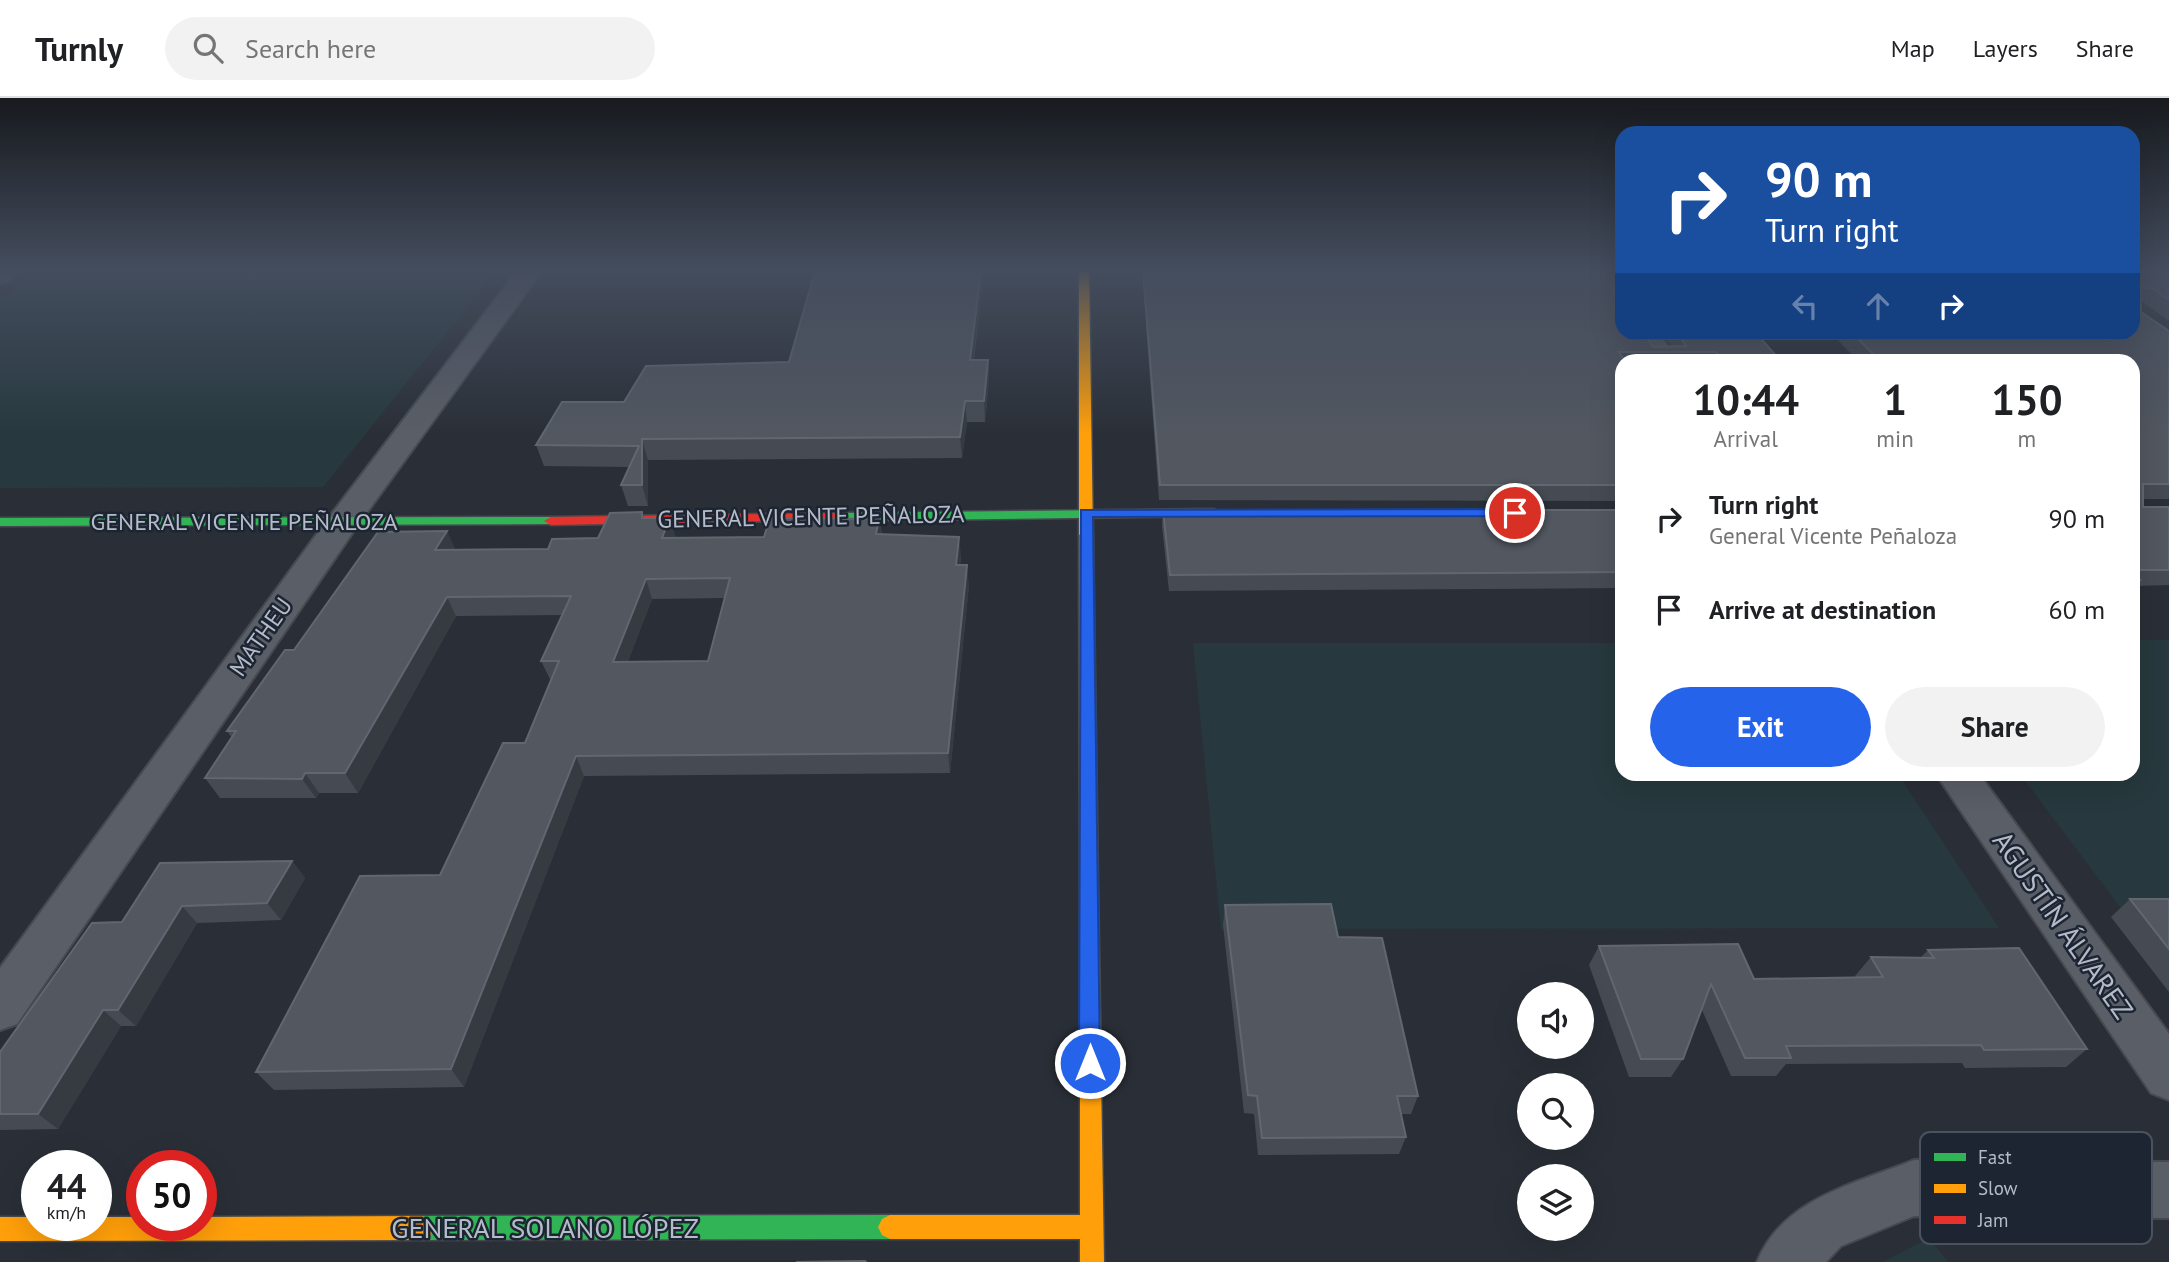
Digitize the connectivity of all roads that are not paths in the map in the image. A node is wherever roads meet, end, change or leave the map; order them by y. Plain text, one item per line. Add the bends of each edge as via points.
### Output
1 (489, 325) edge
2 (1084, 325) edge
3 (1086, 513) junction
4 (1237, 513) edge
5 (0, 522) edge
6 (342, 523) junction
7 (1962, 781) edge
8 (0, 1008) edge
9 (2169, 1076) edge
10 (1920, 1188) edge
11 (1091, 1227) junction
12 (0, 1229) edge
13 (1092, 1262) edge
14 (1786, 1262) edge

1 - 6 street, MATHEU
2 - 3 street
3 - 4 street, GENERAL VICENTE PEÑALOZA
3 - 6 street, GENERAL VICENTE PEÑALOZA
3 - 11 street
5 - 6 street, GENERAL VICENTE PEÑALOZA
6 - 8 street, MATHEU
7 - 9 street, AGUSTÍN ÁLVAREZ
10 - 14 street via 1821,1226
11 - 12 street, GENERAL SOLANO LÓPEZ
11 - 13 street

